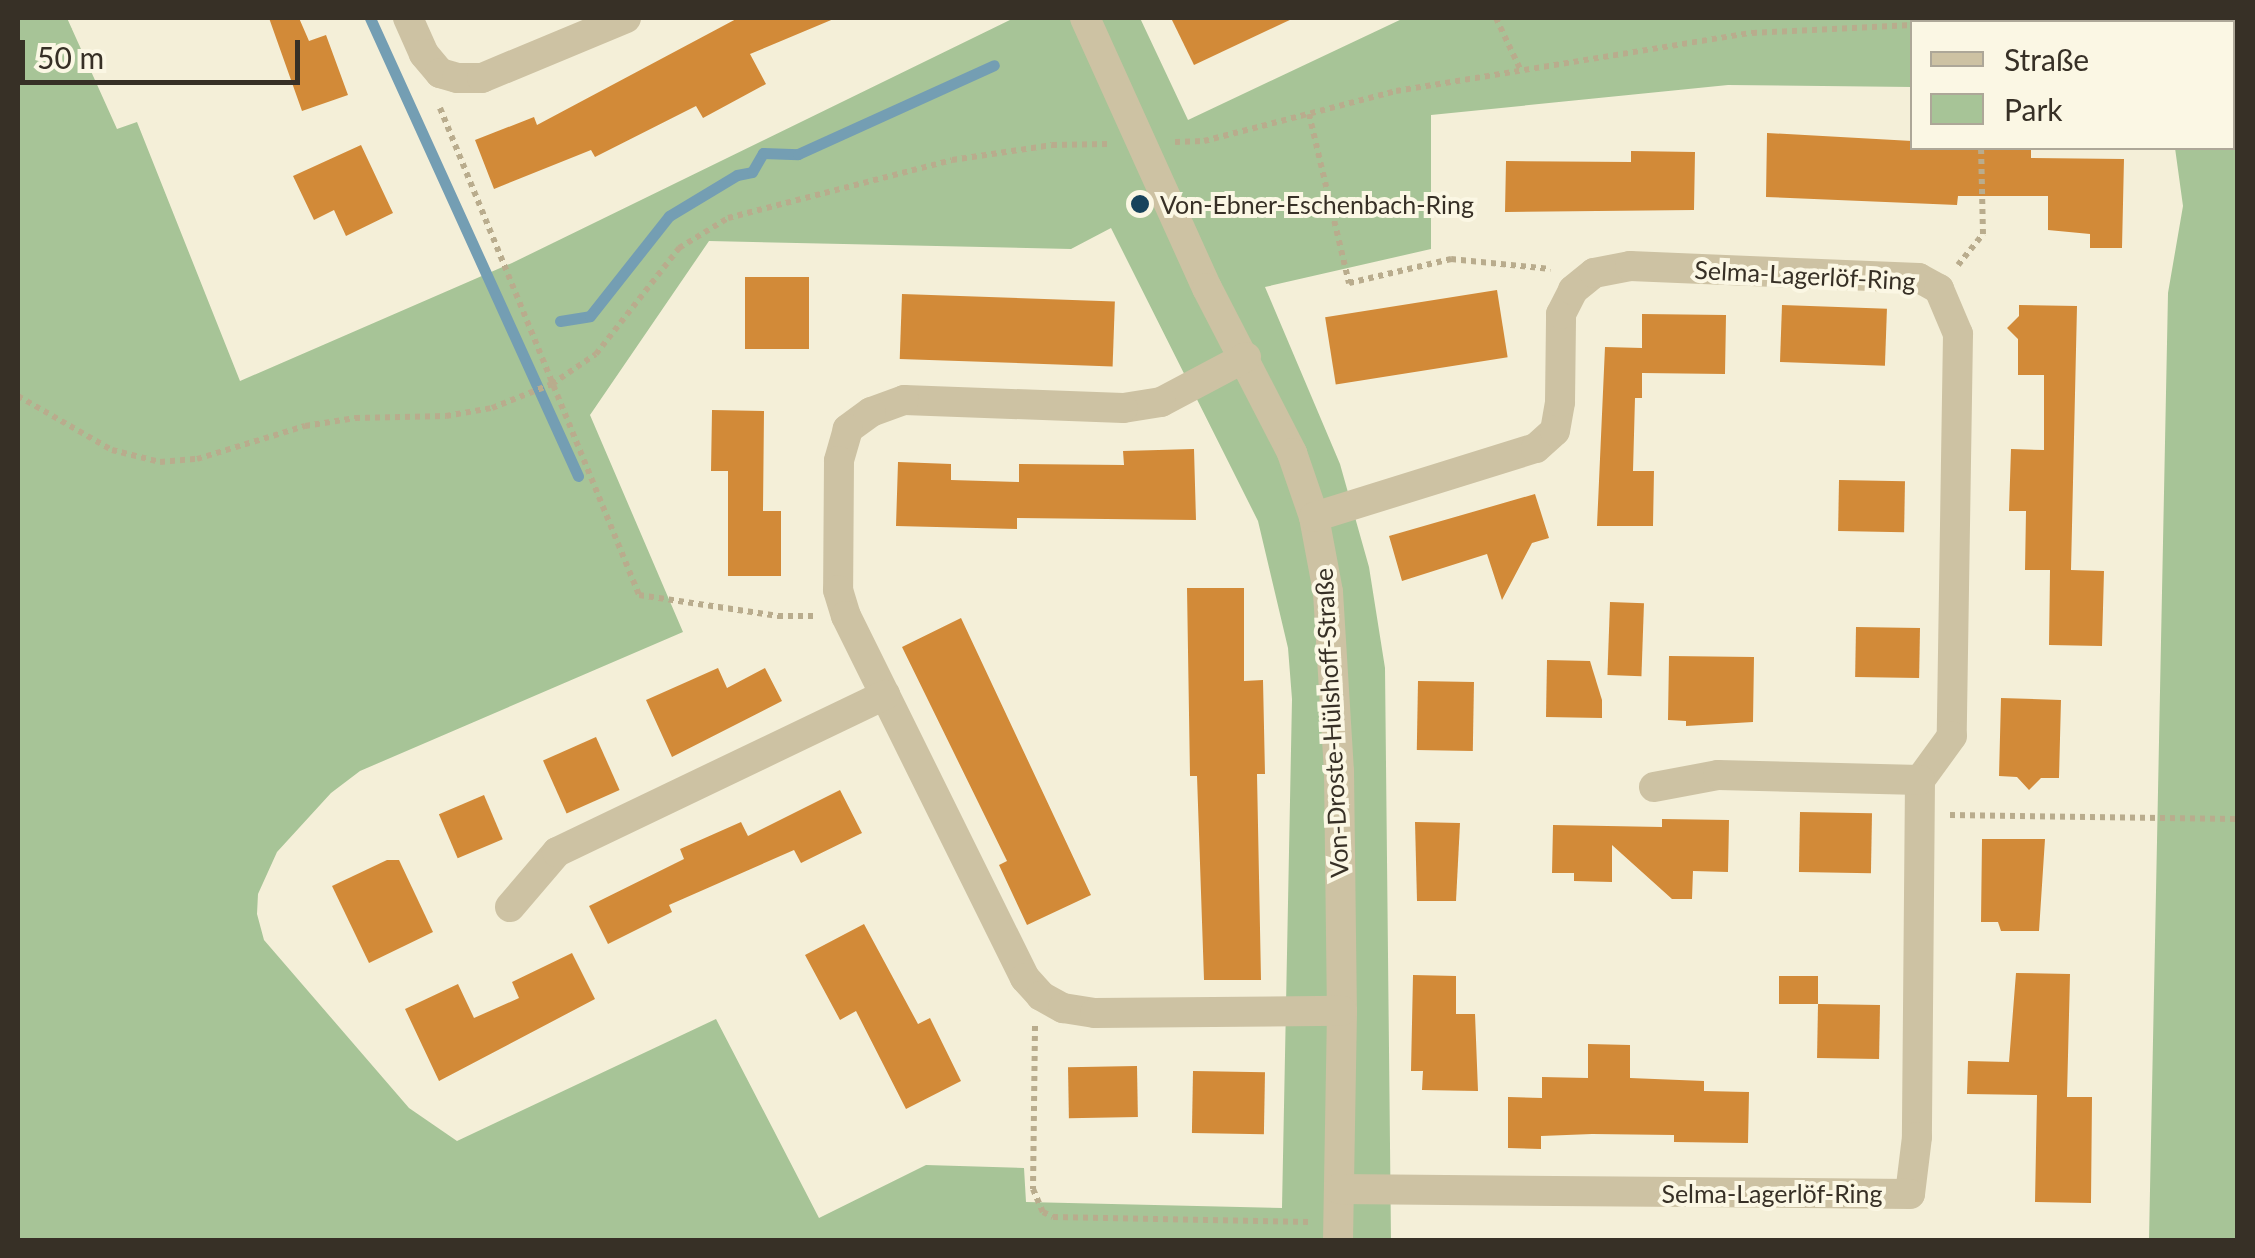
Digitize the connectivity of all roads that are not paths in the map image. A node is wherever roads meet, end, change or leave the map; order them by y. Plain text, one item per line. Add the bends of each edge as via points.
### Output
1 (408, 18) edge
2 (626, 18) edge
3 (1085, 18) edge
4 (1246, 357) junction
5 (1314, 517) junction
6 (885, 695) junction
7 (1920, 780) junction
8 (1654, 787) dead end
9 (510, 907) dead end
10 (1342, 1010) junction
11 (1339, 1189) junction
12 (1339, 1232) edge

1 - 2 street via 440,72 482,78
3 - 4 street, Von-Droste-Hülshoff-Straße via 1207,288
4 - 5 street, Von-Droste-Hülshoff-Straße
4 - 6 street via 1161,402 1124,408 904,400 871,412 848,430 839,461 838,590
5 - 7 street, Selma-Lagerlöf-Ring via 1536,448 1555,431 1558,416 1561,314 1572,290 1594,273 1630,266 1920,278 1939,289 1958,334 1952,736
5 - 10 street, Von-Droste-Hülshoff-Straße via 1328,592 1340,771
6 - 9 street via 557,852
6 - 10 street via 1025,978 1042,996 1063,1008 1095,1013
7 - 8 street via 1718,775
7 - 11 street, Selma-Lagerlöf-Ring via 1917,1136 1910,1194
10 - 11 street, Von-Droste-Hülshoff-Straße
11 - 12 street, Von-Droste-Hülshoff-Straße

